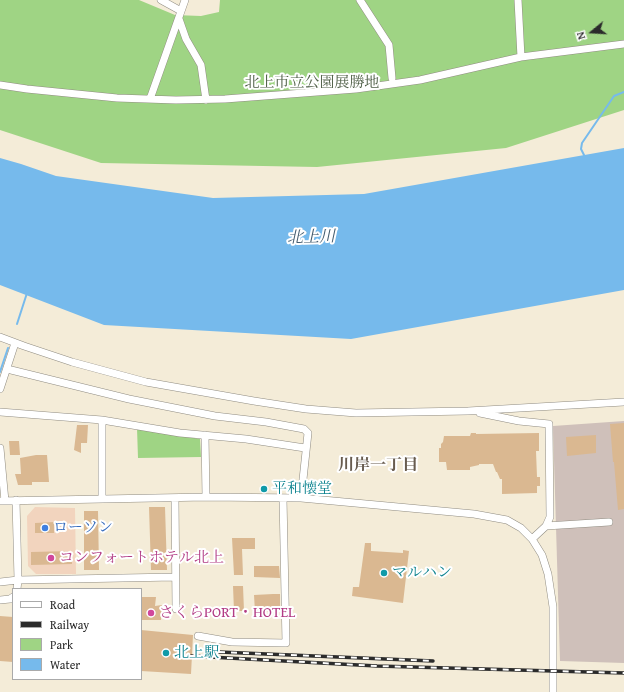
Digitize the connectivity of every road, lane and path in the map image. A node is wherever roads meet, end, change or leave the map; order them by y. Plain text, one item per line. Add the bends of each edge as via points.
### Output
1 (161, 0) edge
2 (185, 0) edge
3 (360, 0) edge
4 (518, 0) edge
5 (181, 11) junction
6 (179, 19) junction
7 (624, 44) edge
8 (521, 57) junction
9 (392, 78) dead end
10 (0, 85) edge
11 (150, 99) junction
12 (206, 100) junction
13 (0, 337) edge
14 (15, 343) junction
15 (7, 369) junction
16 (0, 389) edge
17 (624, 402) edge
18 (468, 411) junction
19 (0, 412) edge
20 (102, 420) junction
21 (205, 436) junction
22 (0, 448) edge
23 (306, 448) junction
24 (206, 497) junction
25 (175, 498) junction
26 (283, 498) junction
27 (301, 498) junction
28 (102, 499) junction
29 (16, 500) junction
30 (2, 501) edge
31 (609, 522) dead end
32 (546, 526) junction
33 (532, 539) junction
34 (175, 577) junction
35 (18, 580) junction
36 (0, 582) edge
37 (16, 588) edge
38 (12, 598) edge
39 (0, 600) edge
40 (176, 609) dead end
41 (198, 636) dead end
42 (553, 692) edge

1 - 5 street
2 - 5 street
3 - 9 street via 389,45
4 - 8 street
5 - 6 street
6 - 11 street
6 - 12 street via 186,39 201,65
7 - 8 street
8 - 12 street via 420,80 356,89
10 - 11 street via 117,98
11 - 12 street
13 - 14 street
14 - 15 street
14 - 18 street via 146,382 254,401 356,413
15 - 16 street
15 - 23 street via 137,401 304,429 308,433
17 - 18 street
18 - 32 street via 549,424 550,517
19 - 20 street
20 - 21 street
20 - 28 street
21 - 23 street
21 - 24 street
22 - 30 street
23 - 27 street
24 - 25 street
24 - 26 street
25 - 28 street
25 - 34 street
26 - 27 street
26 - 41 street via 286,643 232,642
27 - 33 street via 491,516 507,520 521,528
28 - 29 street
29 - 30 street
29 - 35 street
31 - 32 street
32 - 33 street
33 - 42 street via 542,556 548,574 553,607
34 - 35 street
34 - 40 street
35 - 36 street
35 - 37 street
38 - 39 street

